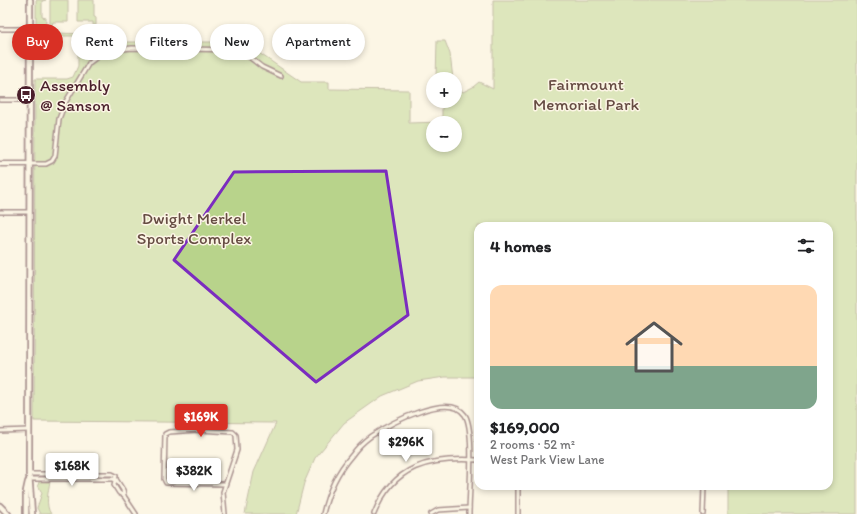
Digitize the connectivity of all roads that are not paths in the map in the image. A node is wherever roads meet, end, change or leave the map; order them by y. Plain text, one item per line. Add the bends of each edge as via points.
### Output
1 (30, 0) edge
2 (30, 24) edge
3 (0, 29) edge
4 (12, 29) edge
5 (30, 60) edge
6 (281, 76) dead end
7 (0, 100) edge
8 (30, 100) junction
9 (0, 164) edge
10 (29, 164) junction
11 (0, 212) edge
12 (29, 212) junction
13 (29, 430) junction
14 (0, 431) edge
15 (470, 460) junction
16 (474, 460) edge
17 (59, 474) junction
18 (93, 474) junction
19 (28, 476) junction
20 (116, 478) junction
21 (58, 479) junction
22 (93, 479) junction
23 (225, 484) junction
24 (518, 490) edge
25 (704, 490) edge
26 (0, 506) edge
27 (469, 508) junction
28 (32, 512) edge
29 (8, 514) edge
30 (26, 514) edge
31 (136, 514) edge
32 (225, 514) edge
33 (323, 514) edge
34 (374, 514) edge
35 (431, 514) edge
36 (469, 514) edge
37 (518, 514) edge
38 (703, 514) edge

1 - 2 main road
3 - 4 street
5 - 8 main road
6 - 10 street via 268,71 240,50 120,48 105,51 89,63 65,104 59,119 55,156 52,161 46,164
7 - 8 street
8 - 10 main road
9 - 10 street
10 - 12 main road
11 - 12 street
12 - 13 main road
13 - 14 street
13 - 19 main road
15 - 16 street
15 - 27 street
15 - 33 street via 470,428 464,414 456,408 437,407 405,417 370,437 352,454 336,477
15 - 34 street via 443,459 413,467 387,489
17 - 18 street
17 - 19 street
17 - 21 street
18 - 20 street via 112,474
18 - 22 street
19 - 21 street
19 - 28 main road
19 - 30 main road
20 - 22 street
20 - 31 street via 114,485
21 - 22 street
23 - 23 street via 237,450 237,439 233,432 198,430 165,434 166,483
23 - 32 street
24 - 37 street
25 - 38 street
26 - 29 main road
27 - 35 street via 438,510
27 - 36 street

